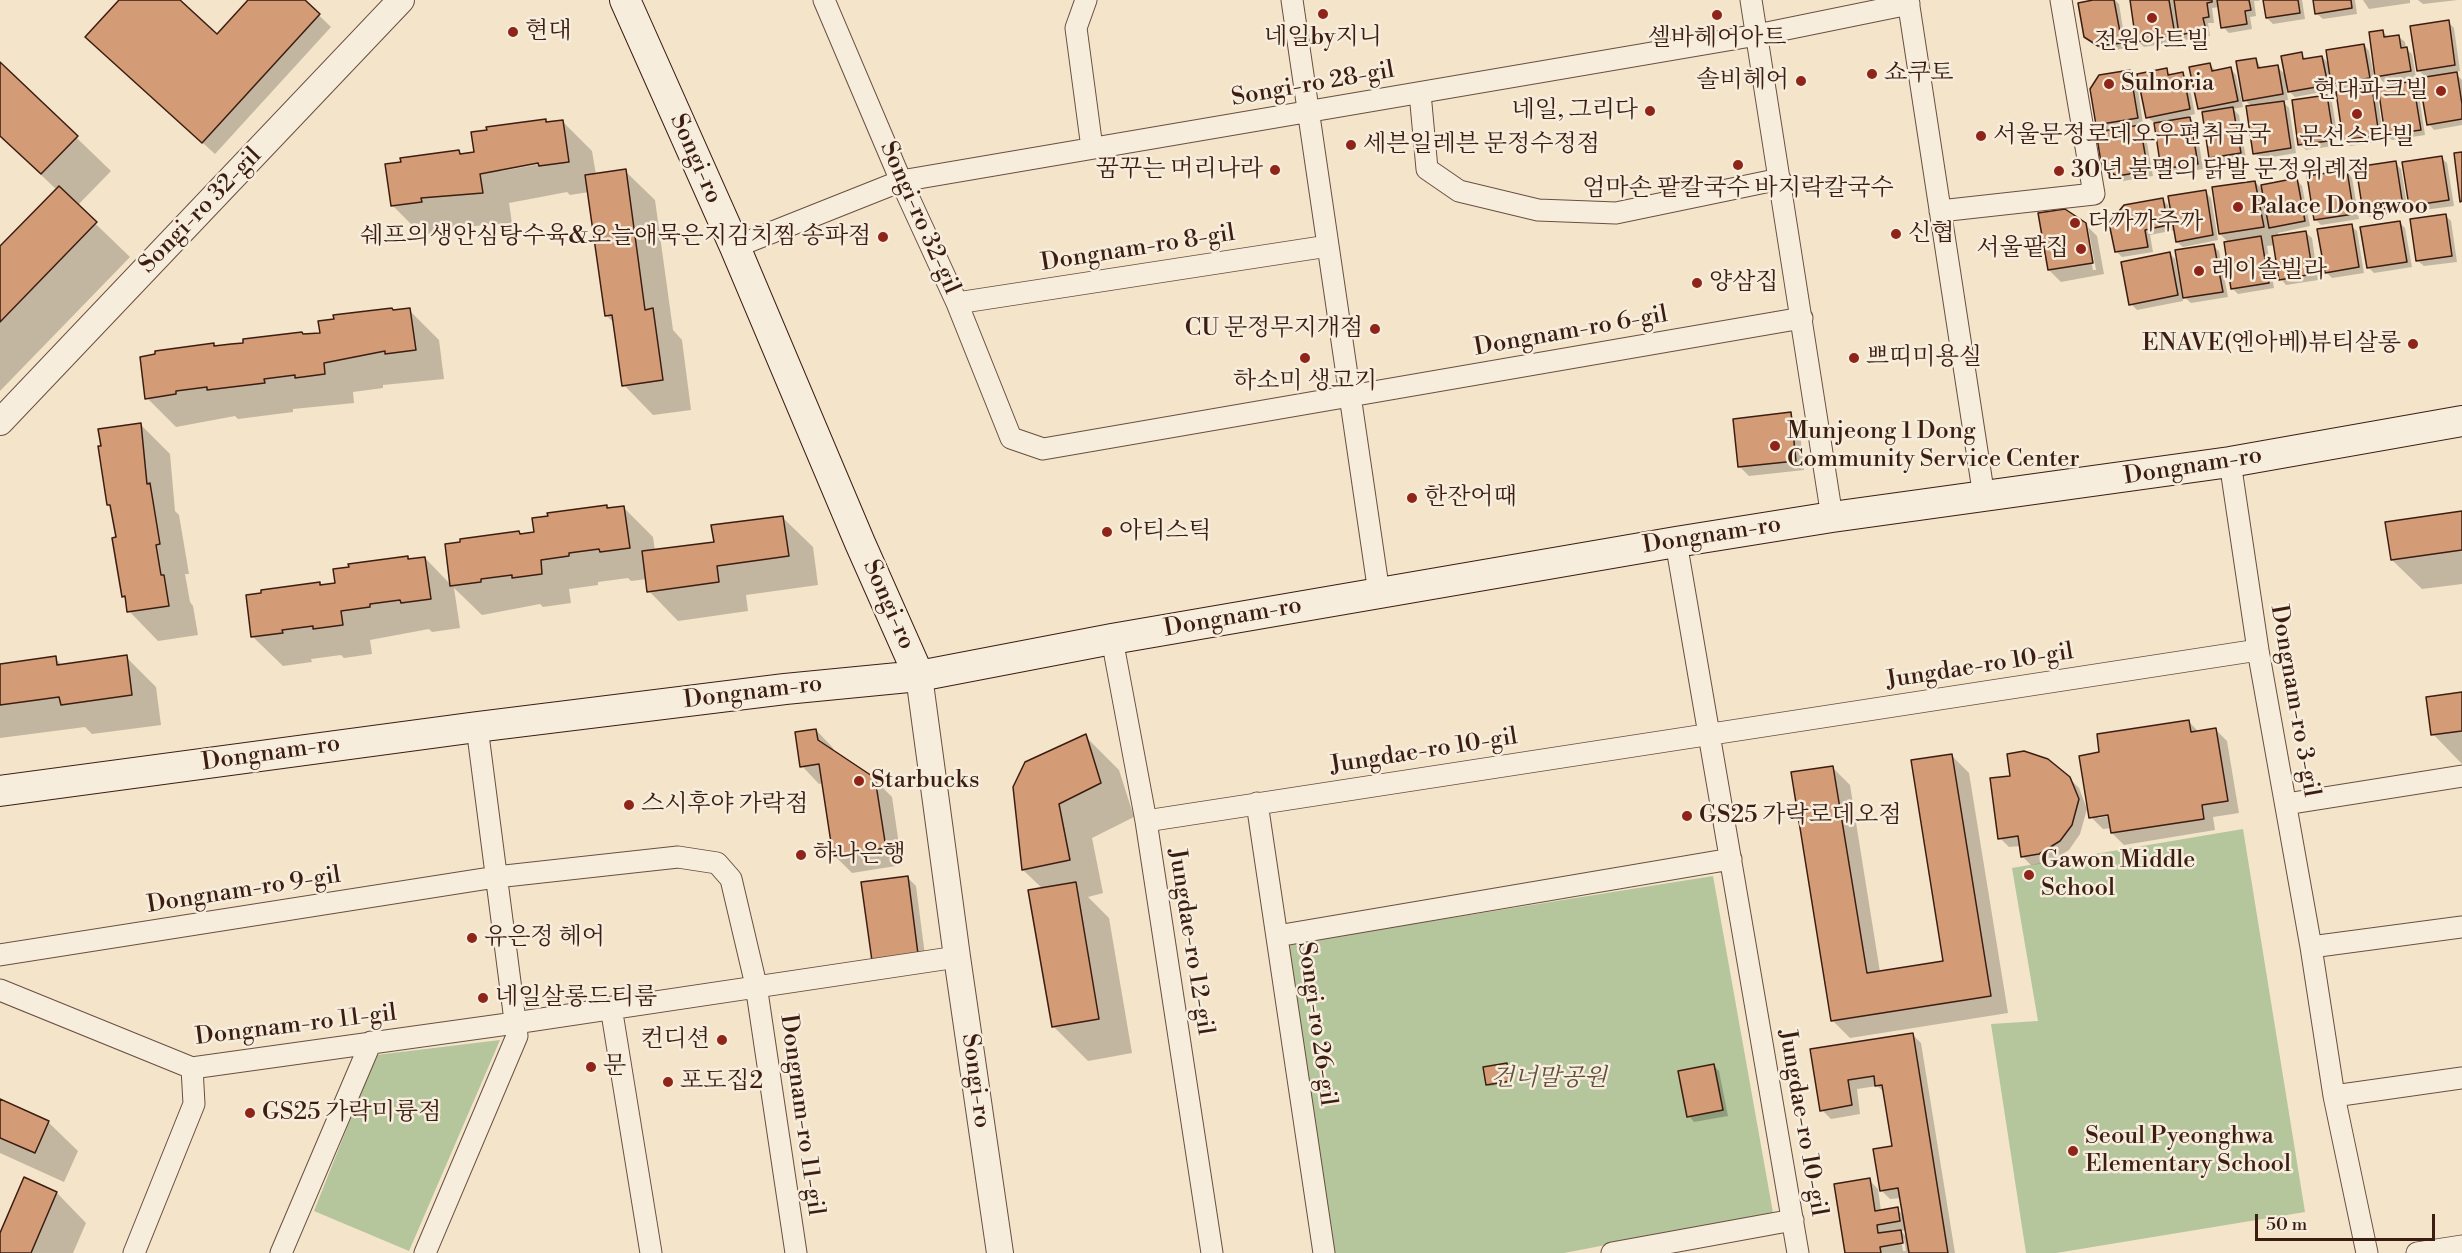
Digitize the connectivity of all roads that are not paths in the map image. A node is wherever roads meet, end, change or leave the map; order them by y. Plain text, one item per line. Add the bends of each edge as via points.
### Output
1 (401, 0) edge
2 (625, 0) edge
3 (824, 0) edge
4 (1086, 0) edge
5 (1292, 0) edge
6 (1751, 0) edge
7 (2061, 0) edge
8 (1908, 2) edge
9 (1757, 35) junction
10 (1420, 93) junction
11 (1308, 112) junction
12 (1092, 148) junction
13 (1780, 179) junction
14 (902, 181) junction
15 (1940, 212) junction
16 (1328, 246) junction
17 (735, 247) junction
18 (957, 303) junction
19 (1802, 318) junction
20 (1350, 396) junction
21 (2462, 421) edge
22 (0, 422) edge
23 (2230, 462) junction
24 (1984, 497) junction
25 (1832, 517) junction
26 (1676, 542) junction
27 (1379, 593) junction
28 (1112, 639) junction
29 (2258, 650) junction
30 (919, 676) junction
31 (477, 727) junction
32 (1709, 734) junction
33 (2462, 776) edge
34 (0, 791) edge
35 (1257, 803) junction
36 (2286, 804) junction
37 (1146, 821) junction
38 (1731, 859) junction
39 (496, 877) junction
40 (2462, 927) edge
41 (1277, 936) junction
42 (2311, 947) junction
43 (0, 956) edge
44 (957, 957) junction
45 (756, 985) junction
46 (0, 990) edge
47 (611, 1007) junction
48 (515, 1023) junction
49 (371, 1042) junction
50 (192, 1068) junction
51 (2462, 1078) edge
52 (2334, 1096) junction
53 (1792, 1220) junction
54 (2462, 1246) edge
55 (1649, 1250) edge
56 (134, 1253) edge
57 (281, 1253) edge
58 (424, 1253) edge
59 (651, 1253) edge
60 (796, 1253) edge
61 (1000, 1253) edge
62 (1212, 1253) edge
63 (1324, 1253) edge
64 (1612, 1253) edge
65 (1798, 1253) edge
66 (2367, 1253) edge
67 (2417, 1253) edge

1 - 22 street, Songi-ro 32-gil
2 - 17 main road, Songi-ro
3 - 14 street, Songi-ro 32-gil
4 - 12 street via 1076,28
5 - 11 street
6 - 9 street
7 - 15 street via 2094,194
8 - 9 street, Songi-ro 28-gil
8 - 15 street
9 - 10 street, Songi-ro 28-gil
9 - 13 street
10 - 11 street, Songi-ro 28-gil
10 - 13 street via 1427,170 1459,192 1538,210 1616,213
11 - 12 street, Songi-ro 28-gil
11 - 16 street
12 - 14 street, Songi-ro 28-gil
13 - 19 street
14 - 17 street, Songi-ro 28-gil
14 - 18 street, Songi-ro 32-gil
15 - 24 street
16 - 18 street, Dongnam-ro 8-gil
16 - 20 street
17 - 30 main road, Songi-ro
18 - 20 street, Songi-ro 32-gil via 1011,438 1043,449
19 - 20 street, Dongnam-ro 6-gil
19 - 25 street
20 - 27 street
21 - 23 main road, Dongnam-ro
23 - 24 main road, Dongnam-ro
23 - 29 street, Dongnam-ro 3-gil
24 - 25 main road, Dongnam-ro
25 - 26 main road, Dongnam-ro
26 - 27 main road, Dongnam-ro
26 - 32 street, Jungdae-ro 10-gil
27 - 28 main road, Dongnam-ro
28 - 30 main road, Dongnam-ro
28 - 37 street, Jungdae-ro 12-gil
29 - 32 street, Jungdae-ro 10-gil
29 - 36 street, Dongnam-ro 3-gil
30 - 31 main road, Dongnam-ro
30 - 44 street, Songi-ro
31 - 34 main road, Dongnam-ro
31 - 39 street
32 - 35 street, Jungdae-ro 10-gil
32 - 38 street, Jungdae-ro 10-gil
33 - 36 street
35 - 37 street, Jungdae-ro 10-gil
35 - 41 street, Songi-ro 26-gil
36 - 42 street, Dongnam-ro 3-gil
37 - 62 street, Jungdae-ro 12-gil
38 - 41 street
38 - 53 street, Jungdae-ro 10-gil
39 - 43 street, Dongnam-ro 9-gil
39 - 45 street, Dongnam-ro 11-gil via 678,857 717,863 731,879
39 - 48 street
40 - 42 street
41 - 63 street, Songi-ro 26-gil
42 - 52 street, Dongnam-ro 3-gil
44 - 45 street, Dongnam-ro 11-gil
44 - 61 street, Songi-ro
45 - 47 street, Dongnam-ro 11-gil
45 - 60 street, Dongnam-ro 11-gil
46 - 50 street, Dongnam-ro 11-gil
47 - 48 street, Dongnam-ro 11-gil
47 - 59 street
48 - 49 street, Dongnam-ro 11-gil
48 - 58 street via 517,1036
49 - 50 street, Dongnam-ro 11-gil
49 - 57 street
50 - 56 street via 194,1104
51 - 52 street
52 - 66 street, Dongnam-ro 3-gil
53 - 55 street
53 - 65 street, Jungdae-ro 10-gil
54 - 67 street
55 - 64 street

